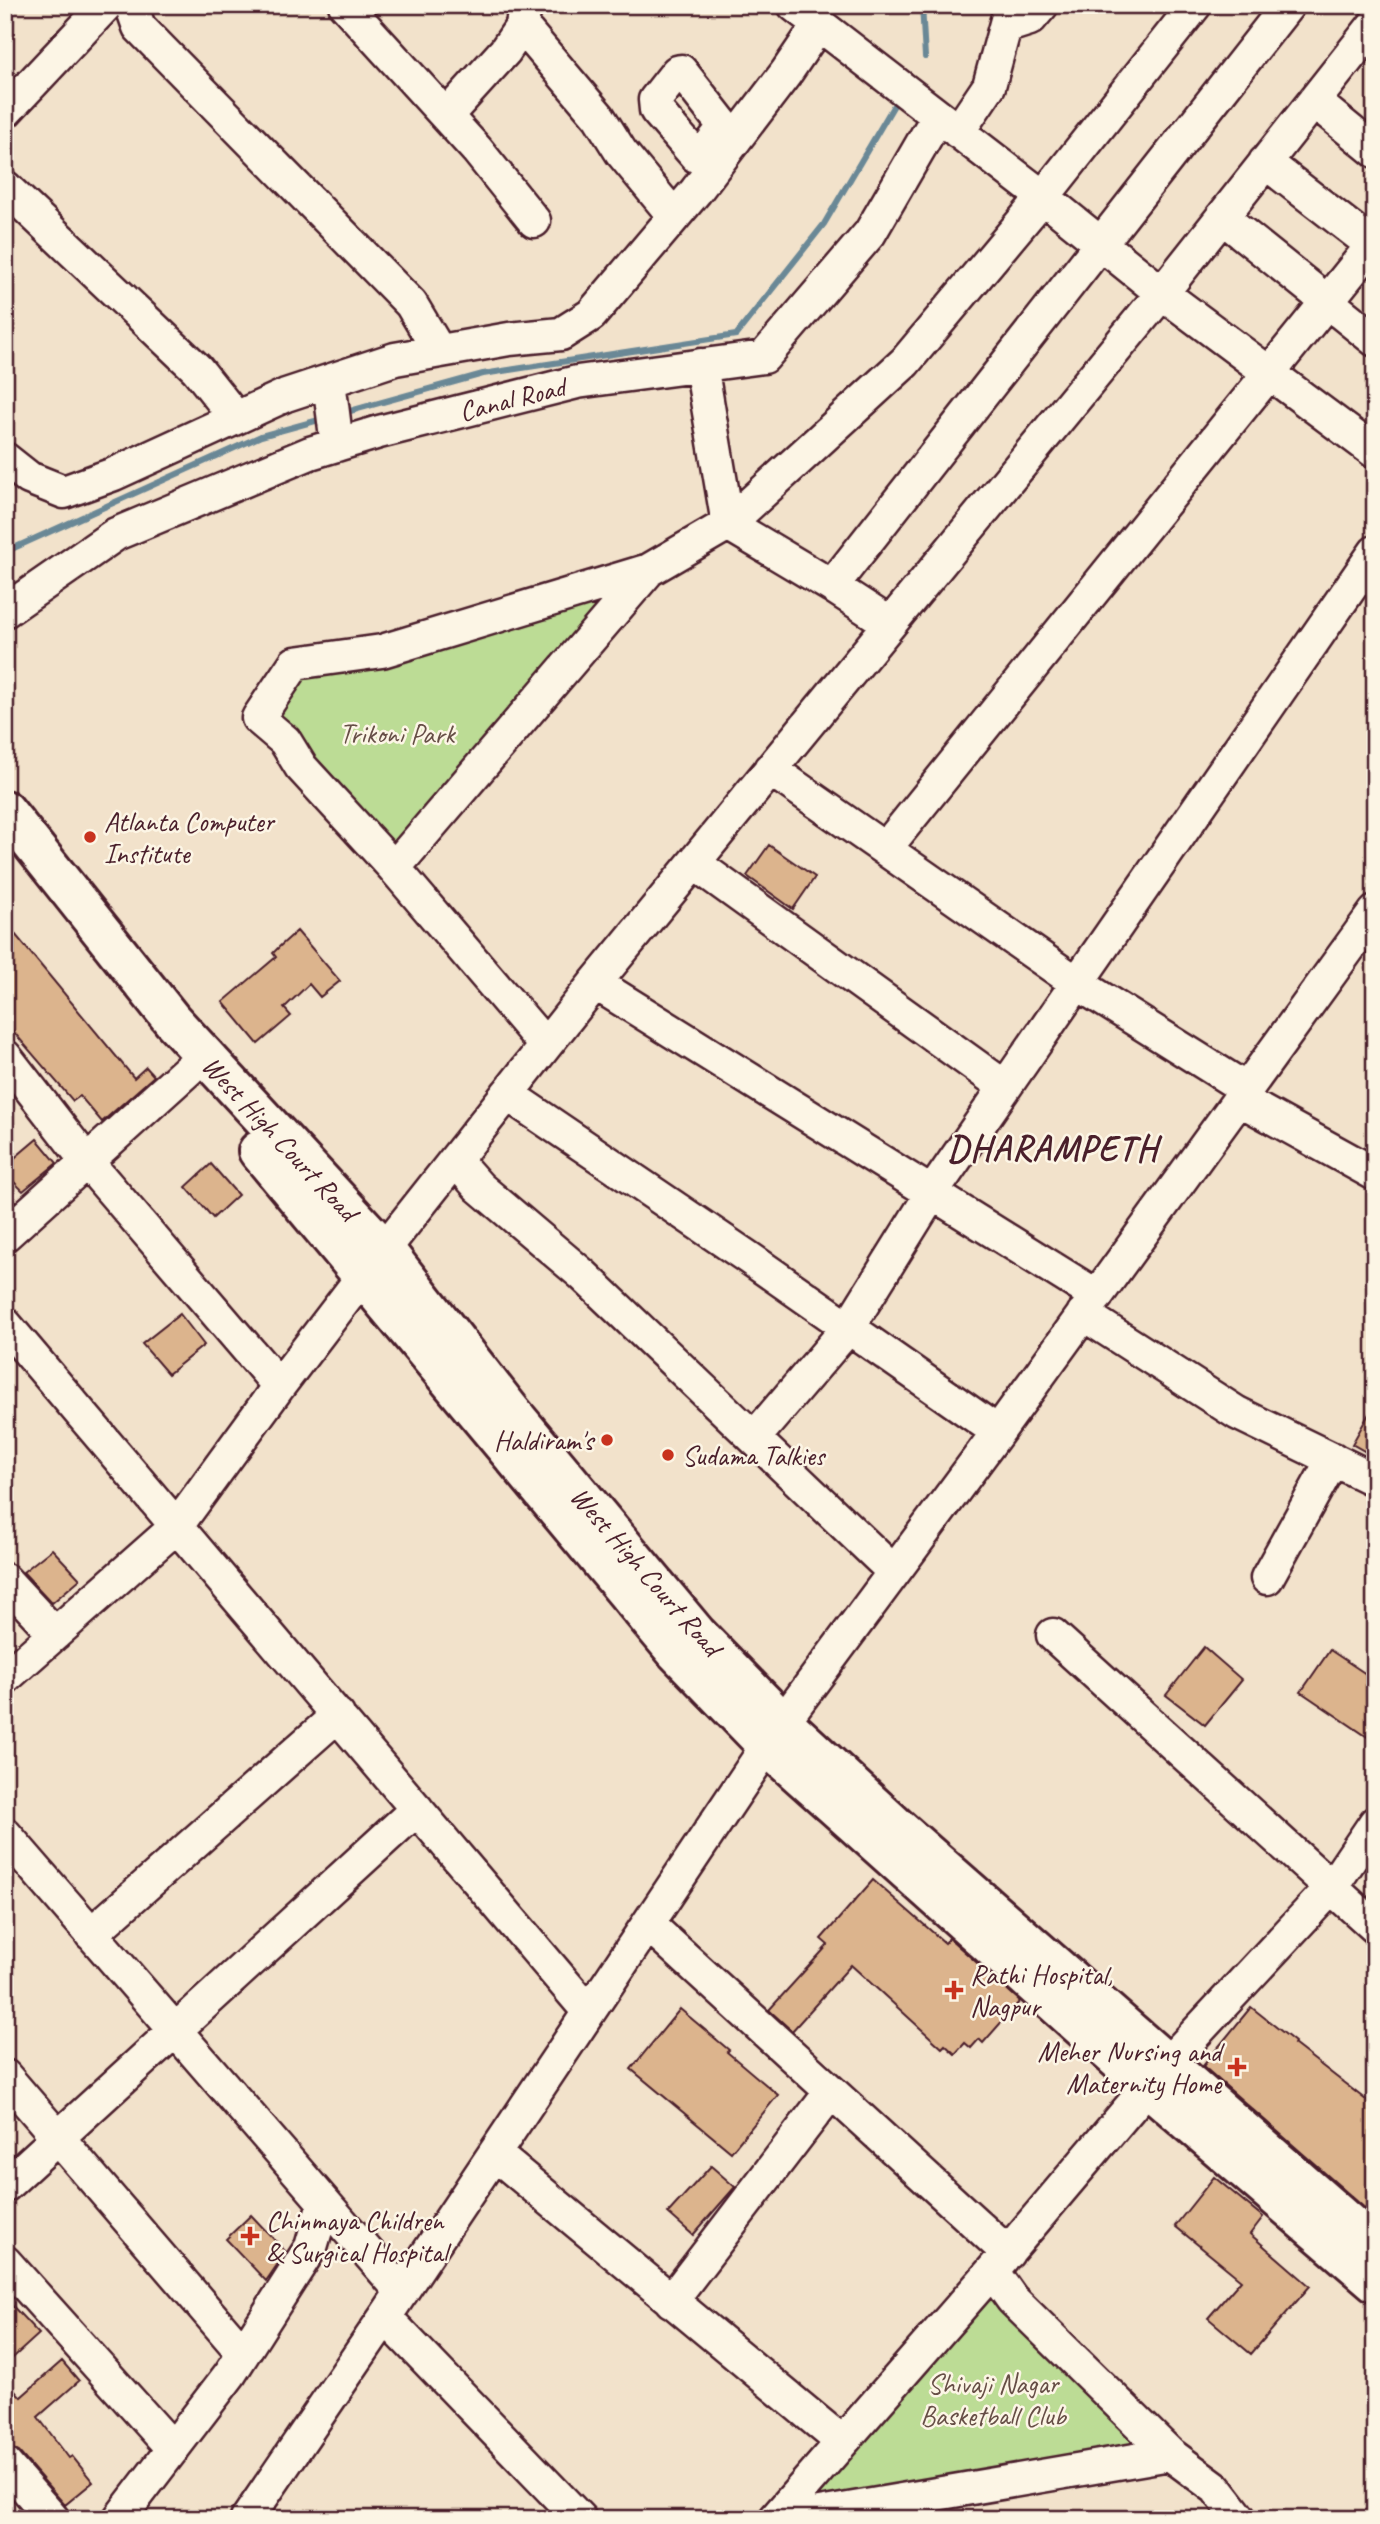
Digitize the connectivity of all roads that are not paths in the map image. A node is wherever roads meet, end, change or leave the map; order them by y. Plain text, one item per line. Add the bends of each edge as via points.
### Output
1 (345, 5) edge
2 (793, 5) edge
3 (1042, 5) edge
4 (1195, 5) edge
5 (1288, 5) edge
6 (125, 6) edge
7 (523, 16) edge
8 (1008, 16) edge
9 (1375, 24) edge
10 (818, 26) junction
11 (1314, 102) junction
12 (5, 111) edge
13 (446, 116) junction
14 (948, 124) junction
15 (1375, 151) edge
16 (1265, 162) junction
17 (5, 187) edge
18 (1043, 197) junction
19 (674, 216) junction
20 (1222, 217) junction
21 (534, 221) dead end
22 (1100, 243) junction
23 (1374, 244) edge
24 (1162, 293) junction
25 (1327, 300) junction
26 (1375, 340) edge
27 (439, 351) junction
28 (701, 365) junction
29 (1268, 373) junction
30 (329, 381) junction
31 (236, 418) junction
32 (337, 445) junction
33 (1375, 452) edge
34 (5, 459) edge
35 (728, 524) junction
36 (1375, 552) edge
37 (649, 570) junction
38 (832, 586) junction
39 (5, 611) edge
40 (889, 623) junction
41 (770, 769) junction
42 (5, 810) edge
43 (885, 849) junction
44 (5, 850) edge
45 (694, 863) junction
46 (394, 868) junction
47 (1375, 912) edge
48 (595, 983) junction
49 (1077, 983) junction
50 (545, 1045) junction
51 (5, 1056) edge
52 (189, 1069) junction
53 (1005, 1087) junction
54 (507, 1094) junction
55 (1243, 1094) junction
56 (455, 1160) junction
57 (88, 1163) junction
58 (1375, 1174) edge
59 (933, 1192) junction
60 (5, 1235) edge
61 (374, 1263) junction
62 (1090, 1305) junction
63 (5, 1324) edge
64 (848, 1328) junction
65 (279, 1386) junction
66 (998, 1432) junction
67 (754, 1438) junction
68 (1333, 1459) junction
69 (1375, 1480) edge
70 (176, 1528) junction
71 (894, 1572) junction
72 (1267, 1578) dead end
73 (5, 1580) edge
74 (55, 1634) junction
75 (1053, 1636) dead end
76 (5, 1678) edge
77 (338, 1715) junction
78 (775, 1734) junction
79 (417, 1809) junction
80 (1375, 1823) edge
81 (5, 1834) edge
82 (1331, 1888) junction
83 (648, 1924) junction
84 (1375, 1927) edge
85 (91, 1934) junction
86 (589, 2012) junction
87 (174, 2029) junction
88 (5, 2076) edge
89 (1158, 2076) junction
90 (831, 2092) junction
91 (58, 2137) junction
92 (495, 2154) junction
93 (5, 2186) edge
94 (324, 2203) junction
95 (1375, 2246) edge
96 (5, 2262) edge
97 (1000, 2262) junction
98 (1375, 2282) edge
99 (671, 2301) junction
100 (393, 2305) junction
101 (243, 2353) junction
102 (842, 2442) junction
103 (173, 2449) junction
104 (1170, 2454) junction
105 (5, 2464) edge
106 (53, 2519) edge
107 (119, 2519) edge
108 (247, 2519) edge
109 (580, 2519) edge
110 (775, 2519) edge
111 (790, 2519) edge
112 (1240, 2519) edge

1 - 13 street
2 - 10 street
3 - 8 street via 1030,19
4 - 18 street
5 - 22 street
6 - 12 street
6 - 27 street via 139,27 411,304
7 - 13 street via 505,51
7 - 19 street via 621,152
8 - 14 street, Canal Road via 989,86
9 - 11 street
10 - 14 street
10 - 19 street via 786,73 730,133
11 - 15 street
11 - 16 street
13 - 21 street
14 - 18 street
14 - 28 street, Canal Road via 870,233 764,357
16 - 20 street
16 - 23 street
17 - 31 street via 197,369
18 - 22 street
18 - 35 street via 905,362
19 - 27 street via 591,315 561,334
20 - 24 street
20 - 25 street
22 - 24 street
22 - 38 street
23 - 25 street
24 - 29 street
24 - 40 street
25 - 26 street
25 - 29 street
27 - 30 street via 395,359
28 - 32 street, Canal Road via 576,382
28 - 35 street
29 - 33 street
29 - 43 street
30 - 31 street
30 - 32 street
31 - 34 street via 64,492 30,478
32 - 39 street, Canal Road via 116,534
35 - 37 street
35 - 38 street
36 - 49 street
37 - 46 street
37 - 46 street via 382,651 295,663 258,718 285,741 301,767
38 - 40 street
40 - 41 street
41 - 43 street
41 - 45 street
42 - 61 main road, West High Court Road
43 - 49 street
44 - 52 main road, West High Court Road
45 - 48 street
45 - 53 street
46 - 50 street
47 - 55 street
48 - 50 street
48 - 59 street
49 - 53 street
49 - 55 street
50 - 54 street
51 - 57 street
52 - 57 street
52 - 61 main road, West High Court Road
53 - 59 street
54 - 56 street
54 - 64 street
55 - 58 street
55 - 62 street
56 - 61 street
56 - 67 street
57 - 60 street
57 - 65 street
59 - 62 street
59 - 64 street
61 - 65 street
61 - 78 main road, West High Court Road via 676,1652
62 - 66 street
62 - 68 street via 1237,1413
63 - 70 street
64 - 66 street
64 - 67 street
65 - 70 street
66 - 71 street
67 - 71 street
68 - 69 street
68 - 72 street
70 - 74 street
70 - 77 street
71 - 78 street
73 - 74 street
74 - 76 street
75 - 82 street
77 - 79 street
77 - 85 street
78 - 83 street
78 - 89 main road, West High Court Road
79 - 86 street
79 - 87 street
80 - 82 street
81 - 85 street
82 - 84 street
82 - 89 street
83 - 86 street
83 - 90 street
85 - 87 street
86 - 92 street
87 - 91 street
87 - 94 street
88 - 91 street
89 - 95 main road, West High Court Road
89 - 97 street
89 - 98 main road, West High Court Road
90 - 97 street
90 - 99 street
91 - 93 street
91 - 101 street
92 - 99 street
92 - 100 street
94 - 100 street
94 - 101 street via 311,2247
96 - 103 street
97 - 102 street
97 - 104 street via 1012,2299
99 - 102 street
100 - 108 street
100 - 109 street
101 - 103 street
102 - 110 street
103 - 107 street
104 - 111 street
104 - 112 street via 1216,2488
105 - 106 street

